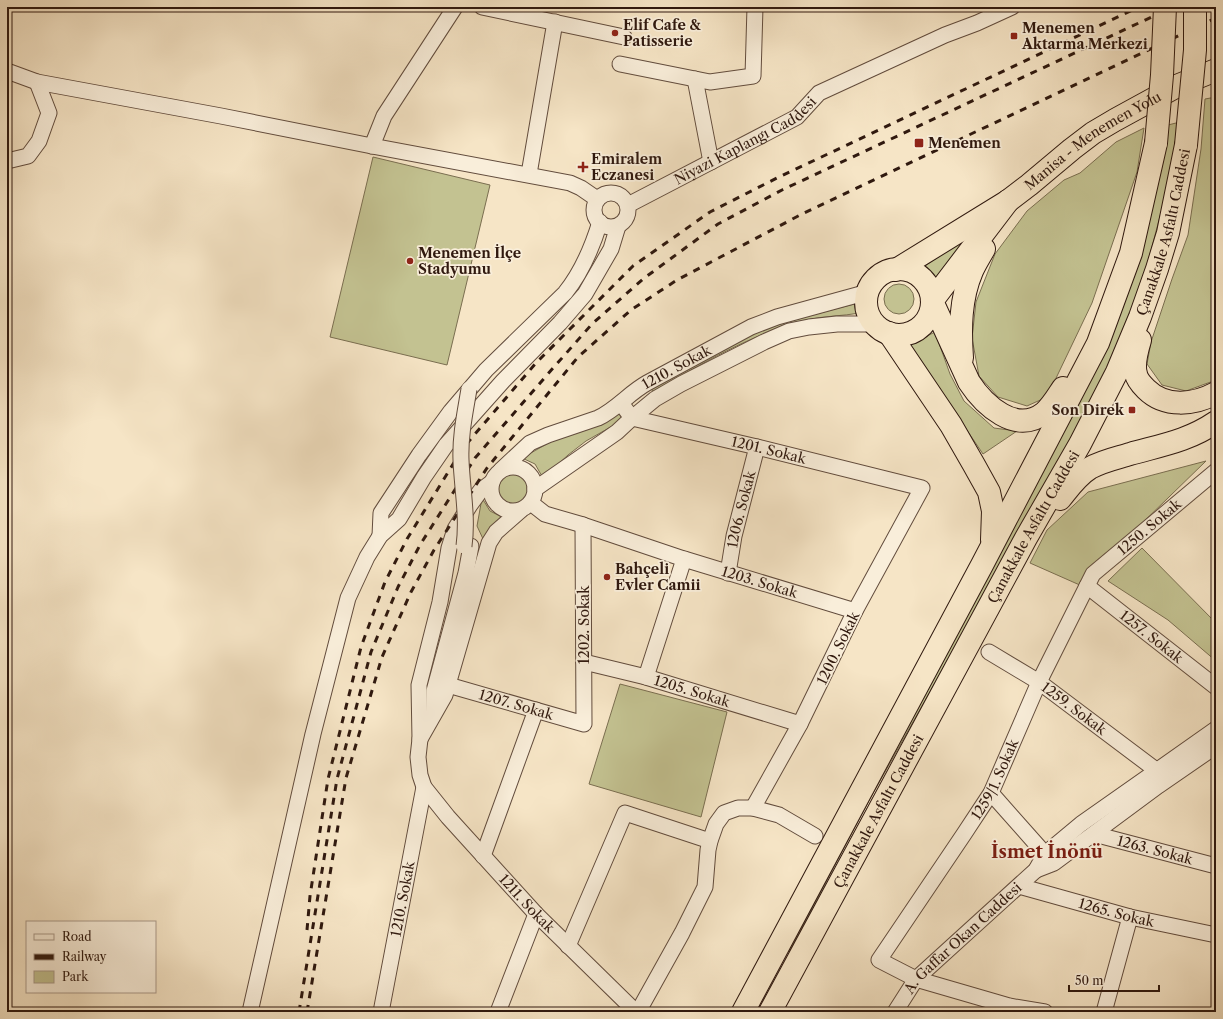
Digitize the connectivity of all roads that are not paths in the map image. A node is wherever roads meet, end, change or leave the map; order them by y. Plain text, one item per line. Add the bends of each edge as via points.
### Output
1 (455, 7) edge
2 (482, 7) edge
3 (1012, 7) edge
4 (1165, 7) edge
5 (1195, 7) edge
6 (755, 11) edge
7 (532, 12) edge
8 (556, 22) junction
9 (624, 37) dead end
10 (620, 64) dead end
11 (1216, 70) edge
12 (7, 71) edge
13 (695, 79) junction
14 (36, 82) junction
15 (1216, 82) edge
16 (1179, 85) junction
17 (372, 146) junction
18 (7, 162) edge
19 (711, 162) junction
20 (529, 174) junction
21 (1180, 178) junction
22 (597, 199) junction
23 (1008, 201) junction
24 (628, 205) junction
25 (609, 225) junction
26 (896, 270) junction
27 (868, 292) junction
28 (1116, 296) junction
29 (932, 301) junction
30 (882, 328) junction
31 (963, 368) junction
32 (474, 392) junction
33 (1216, 393) edge
34 (621, 403) junction
35 (632, 418) junction
36 (1216, 422) edge
37 (757, 447) junction
38 (1216, 471) edge
39 (496, 476) junction
40 (922, 488) joint
41 (529, 500) junction
42 (583, 525) junction
43 (380, 536) junction
44 (1026, 538) junction
45 (992, 544) junction
46 (468, 546) junction
47 (684, 559) junction
48 (728, 573) junction
49 (1087, 586) junction
50 (855, 611) junction
51 (989, 652) dead end
52 (584, 662) junction
53 (646, 677) junction
54 (1039, 682) junction
55 (448, 685) junction
56 (1216, 687) edge
57 (419, 706) junction
58 (536, 710) junction
59 (434, 713) junction
60 (584, 724) joint
61 (800, 724) junction
62 (1216, 729) edge
63 (420, 739) junction
64 (1216, 746) edge
65 (1156, 770) junction
66 (424, 787) junction
67 (991, 792) junction
68 (753, 808) junction
69 (1094, 834) junction
70 (816, 836) dead end
71 (710, 841) junction
72 (1045, 854) junction
73 (483, 856) junction
74 (1216, 866) edge
75 (1036, 870) junction
76 (1019, 886) junction
77 (536, 914) junction
78 (1130, 917) junction
79 (1216, 935) edge
80 (568, 946) junction
81 (916, 979) junction
82 (1007, 1009) edge
83 (250, 1012) edge
84 (382, 1012) edge
85 (498, 1012) edge
86 (637, 1012) edge
87 (743, 1012) edge
88 (770, 1012) edge
89 (895, 1012) edge
90 (1045, 1012) edge
91 (1104, 1012) edge

1 - 17 street via 384,116
2 - 7 street
3 - 19 street, Niyazi Kaplangı Caddesi via 818,93 797,117
4 - 28 highway, Çanakkale Asfaltı Caddesi, bridge via 1156,143 1131,253
5 - 21 highway, Çanakkale Asfaltı Caddesi, bridge via 1195,50 1186,145
6 - 13 street via 753,76 710,82
7 - 8 street
8 - 9 street
8 - 20 street
10 - 13 street
11 - 16 highway, Manisa - Menemen Yolu
12 - 14 street
13 - 19 street
14 - 17 street
14 - 18 street via 49,113 39,142 28,156
15 - 16 highway, Manisa - Menemen Yolu
16 - 23 highway, Manisa - Menemen Yolu via 1093,133
17 - 20 street
19 - 24 street, Niyazi Kaplangı Caddesi
20 - 22 street via 570,183
21 - 33 highway via 1179,215 1164,275 1139,343 1135,362 1136,374 1148,391 1167,401 1193,402
21 - 44 highway, Çanakkale Asfaltı Caddesi via 1157,269 1117,372 1080,444
22 - 24 street via 607,192 612,192 623,196
22 - 25 street via 595,215
23 - 26 highway, Manisa - Menemen Yolu
23 - 29 highway, Manisa - Menemen Yolu
23 - 31 highway via 972,272 964,297
24 - 25 street via 629,212 623,223
25 - 32 street via 592,264 575,292 492,373 481,388
25 - 43 street via 611,249 579,302 458,432 424,476 399,519
26 - 27 highway, Manisa - Menemen Yolu via 879,276
26 - 29 highway via 909,271 921,278 931,292
27 - 30 highway via 869,314
27 - 34 street, 1210. Sokak via 777,317 751,327 647,382
28 - 31 highway via 1095,319 1063,387 1051,406 1034,418 1013,420 995,410 976,393
28 - 45 highway, Çanakkale Asfaltı Caddesi via 1094,350
29 - 30 highway, Manisa - Menemen Yolu via 928,318 915,331 898,335
29 - 31 highway
30 - 35 street, 1210. Sokak via 837,324 789,331 681,384 655,399
30 - 45 highway via 951,425 989,492 993,511
32 - 43 street via 419,455 381,513
32 - 46 street via 469,439 473,524
34 - 35 street
34 - 39 street, 1210. Sokak via 598,418 530,443
35 - 37 street, 1201. Sokak
35 - 41 street, 1210. Sokak
36 - 44 highway via 1196,435 1090,468 1071,485
37 - 40 street, 1201. Sokak
37 - 48 street, 1206. Sokak via 734,536
38 - 49 street, 1250. Sokak via 1093,574
39 - 41 street via 507,468 514,467 531,476
39 - 41 street via 491,495 498,505 509,511
39 - 57 street, 1210. Sokak via 470,505 455,529 448,548 440,602 419,685
40 - 50 street, 1200. Sokak
41 - 42 street, 1203. Sokak via 545,514
41 - 55 street, 1210. Sokak via 496,532 489,543
42 - 47 street, 1203. Sokak
42 - 52 street, 1202. Sokak
43 - 83 street via 348,598 313,734
44 - 88 highway, Çanakkale Asfaltı Caddesi
45 - 87 highway, Çanakkale Asfaltı Caddesi
46 - 57 street via 460,566 430,686
46 - 59 street via 466,573 434,691
47 - 48 street, 1203. Sokak
47 - 53 street
48 - 50 street, 1203. Sokak
49 - 54 street, 1259/1. Sokak
49 - 56 street, 1257. Sokak
50 - 61 street, 1200. Sokak
51 - 54 street, 1259. Sokak
52 - 53 street, 1205. Sokak
52 - 60 street, 1202. Sokak
53 - 61 street, 1205. Sokak
54 - 65 street, 1259. Sokak
54 - 67 street, 1259/1. Sokak
55 - 58 street, 1207. Sokak
55 - 59 street, 1210. Sokak
57 - 63 street, 1210. Sokak
58 - 60 street, 1207. Sokak
58 - 73 street
59 - 63 street, 1210. Sokak
61 - 68 street, 1200. Sokak
62 - 65 street, A. Gaffar Okan Caddesi
63 - 66 street, 1210. Sokak via 418,766
64 - 69 street, A. Gaffar Okan Caddesi
65 - 72 street, A. Gaffar Okan Caddesi via 1080,824
66 - 73 street, 1211. Sokak
66 - 84 street, 1210. Sokak
67 - 72 street
67 - 81 street, 1259/1. Sokak via 879,960
68 - 70 street via 779,815
68 - 71 street via 738,808 724,813 716,824
69 - 74 street, 1263. Sokak
69 - 75 street, A. Gaffar Okan Caddesi via 1054,863
71 - 80 street via 624,813
71 - 86 street via 705,886 682,933
72 - 75 street, A. Gaffar Okan Caddesi
73 - 77 street, 1211. Sokak
75 - 76 street, A. Gaffar Okan Caddesi
76 - 78 street, 1265. Sokak
76 - 81 street, A. Gaffar Okan Caddesi
77 - 80 street, 1211. Sokak
77 - 85 street
78 - 79 street, 1265. Sokak
78 - 91 street
80 - 86 street, 1211. Sokak
81 - 82 street
81 - 89 street, A. Gaffar Okan Caddesi
82 - 90 street

